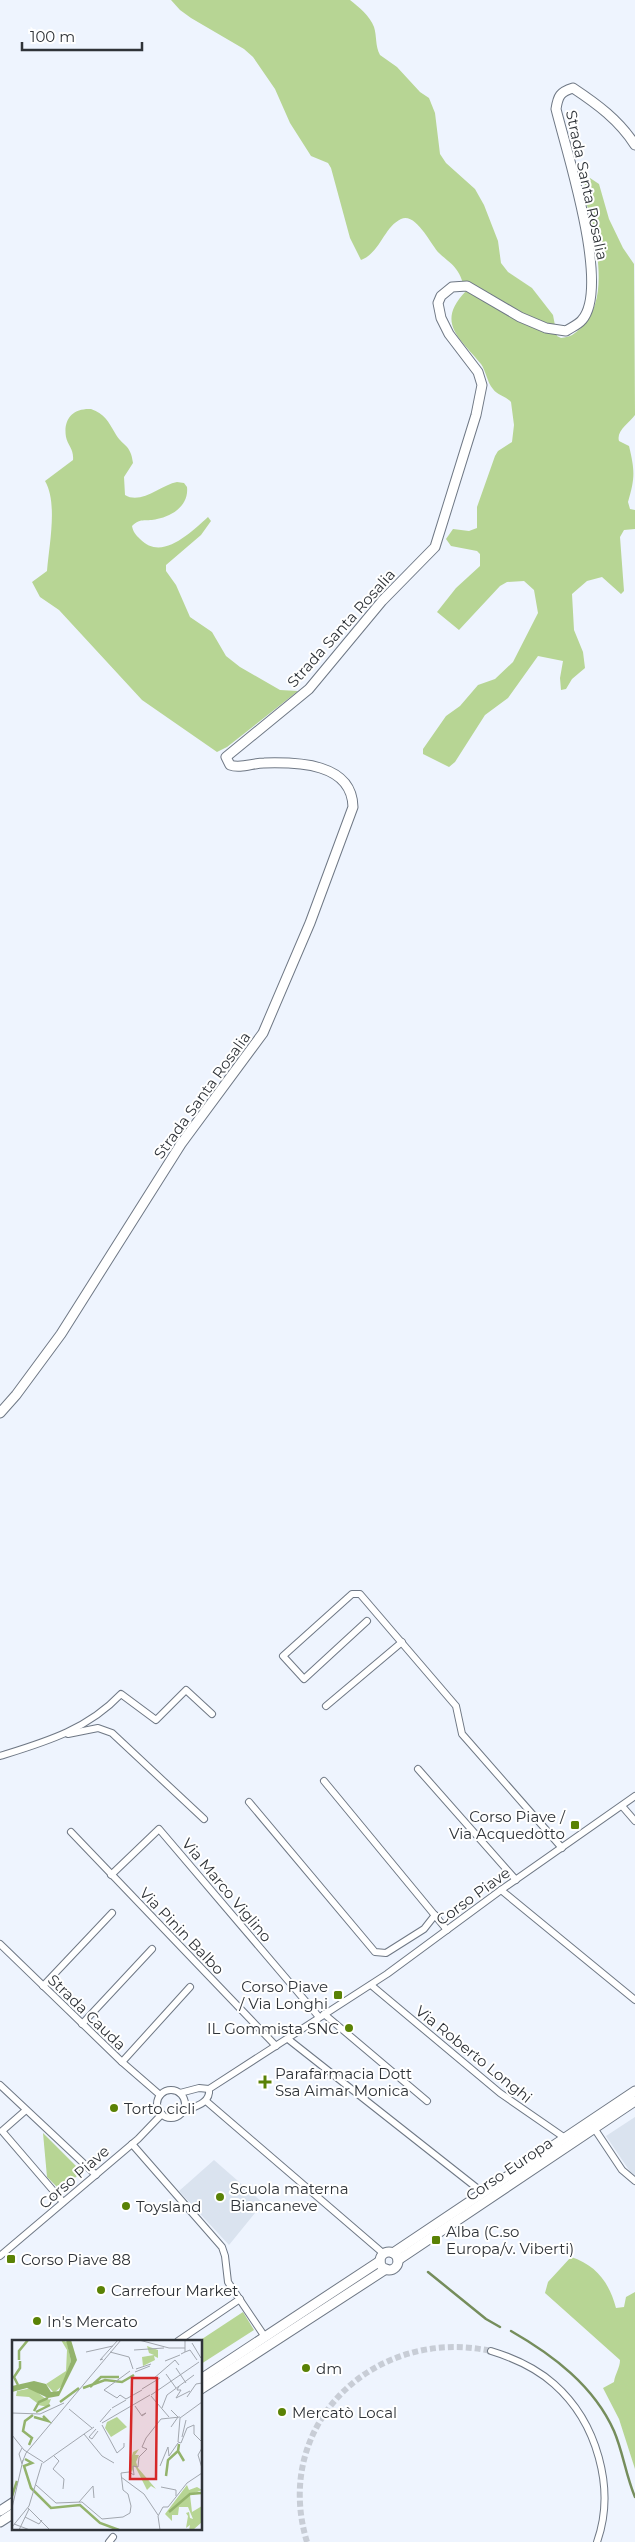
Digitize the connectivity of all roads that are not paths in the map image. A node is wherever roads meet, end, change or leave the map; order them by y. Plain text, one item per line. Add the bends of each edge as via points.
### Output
1 (635, 145) edge
2 (0, 1413) edge
3 (367, 1621) dead end
4 (402, 1642) junction
5 (326, 1706) dead end
6 (212, 1714) dead end
7 (65, 1735) junction
8 (0, 1756) edge
9 (418, 1769) dead end
10 (324, 1781) dead end
11 (635, 1796) edge
12 (250, 1802) dead end
13 (622, 1806) junction
14 (204, 1819) dead end
15 (635, 1822) edge
16 (71, 1832) dead end
17 (562, 1848) junction
18 (111, 1875) junction
19 (516, 1880) junction
20 (501, 1890) junction
21 (112, 1913) dead end
22 (435, 1914) junction
23 (447, 1930) junction
24 (0, 1944) edge
25 (152, 1949) dead end
26 (370, 1985) junction
27 (42, 1986) junction
28 (190, 1987) dead end
29 (635, 2000) edge
30 (322, 2016) junction
31 (82, 2024) junction
32 (288, 2038) junction
33 (276, 2046) junction
34 (122, 2062) junction
35 (0, 2085) edge
36 (209, 2089) junction
37 (635, 2091) edge
38 (180, 2093) junction
39 (160, 2095) junction
40 (206, 2101) junction
41 (427, 2101) dead end
42 (635, 2101) edge
43 (26, 2110) junction
44 (182, 2112) junction
45 (162, 2114) junction
46 (594, 2128) junction
47 (565, 2138) junction
48 (132, 2144) junction
49 (96, 2175) junction
50 (635, 2181) edge
51 (482, 2192) junction
52 (63, 2202) junction
53 (0, 2256) edge
54 (389, 2257) junction
55 (386, 2269) junction
56 (240, 2299) junction
57 (265, 2337) junction
58 (179, 2340) edge
59 (491, 2351) tunnel mouth
60 (202, 2378) edge
61 (202, 2388) edge
62 (12, 2503) edge
63 (0, 2511) edge
64 (12, 2514) edge
65 (0, 2522) edge
66 (597, 2542) edge

1 - 2 street, Strada Santa Rosalia via 624,128 573,88 563,91 558,98 556,109 577,188 592,266 592,296 582,320 566,331 546,328 467,286 452,287 441,296 438,303 440,318 478,372 482,385 476,415 435,546 382,601 310,689 226,757 235,767 264,763 325,770 343,779 349,787 353,807 310,923 264,1033 181,1144 61,1334
3 - 4 street via 304,1679 283,1656 352,1594 360,1594
4 - 5 street
4 - 17 street via 456,1706 462,1734
6 - 7 street via 186,1690 156,1720 121,1694
7 - 8 street
7 - 14 street via 98,1728 112,1733
9 - 19 street
10 - 22 street
11 - 13 street, Corso Piave
12 - 22 street via 375,1952 386,1953 424,1929
13 - 15 street
13 - 17 street, Corso Piave
16 - 18 street, Via Pinin Balbo
17 - 19 street, Corso Piave
18 - 30 street, Via Marco Viglino via 159,1829
18 - 33 street, Via Pinin Balbo
19 - 20 street, Corso Piave
20 - 23 street, Corso Piave
20 - 29 street
21 - 27 street
22 - 23 street
23 - 26 street, Corso Piave
24 - 27 street, Strada Cauda
25 - 31 street
26 - 30 street, Corso Piave
26 - 47 street, Via Roberto Longhi via 500,2093
27 - 31 street, Strada Cauda
28 - 34 street
30 - 32 street, Corso Piave
30 - 41 street
31 - 34 street, Strada Cauda
32 - 33 street, Corso Piave
32 - 51 street
33 - 36 street, Corso Piave
34 - 39 street, Strada Cauda
35 - 43 street
36 - 38 street, Corso Piave
36 - 40 street
37 - 47 street, Corso Europa
38 - 39 street via 170,2090
38 - 44 street via 185,2102
39 - 45 street via 157,2105
40 - 44 street
40 - 54 street
42 - 46 street, Corso Europa
43 - 49 street
43 - 52 street via 2,2131
44 - 45 street via 173,2117
45 - 48 street, Corso Piave
46 - 50 street via 622,2170
46 - 54 street, Corso Europa
47 - 51 street, Corso Europa
48 - 49 street, Corso Piave
48 - 56 street via 222,2247 228,2282
49 - 52 street, Corso Piave
51 - 54 street, Corso Europa
52 - 53 street, Corso Piave
54 - 55 street
54 - 55 street via 394,2268
54 - 57 street, Corso Europa
55 - 61 street
56 - 57 street
56 - 58 street
57 - 60 street, Corso Europa
59 - 66 street via 512,2357 544,2376 568,2399 595,2445 605,2502
62 - 63 street
64 - 65 street

